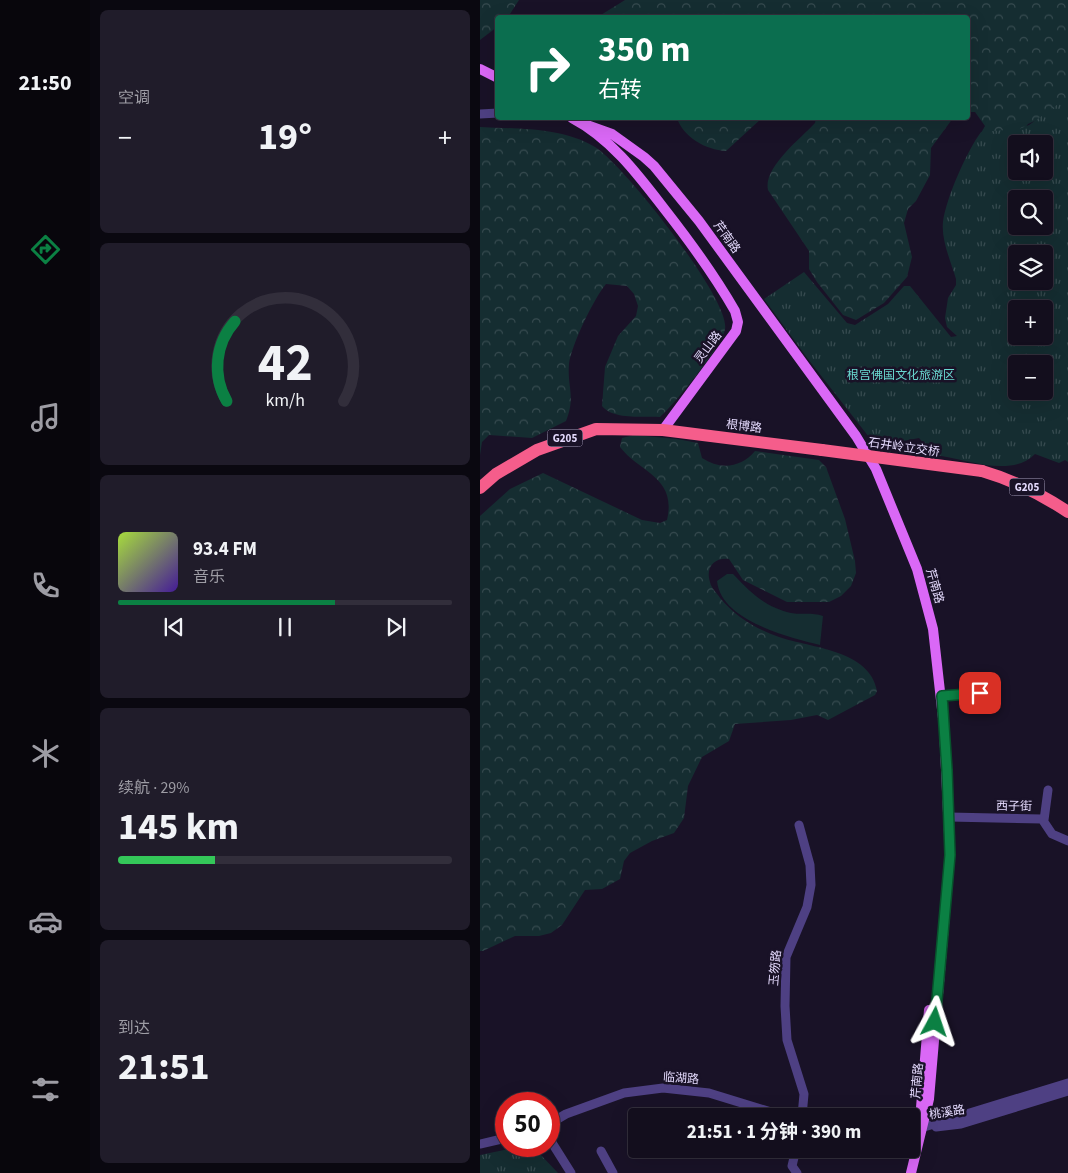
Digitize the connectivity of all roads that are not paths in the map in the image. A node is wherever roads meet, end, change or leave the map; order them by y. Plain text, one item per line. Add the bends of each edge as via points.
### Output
1 (480, 69) edge
2 (495, 76) edge
3 (495, 113) edge
4 (480, 114) edge
5 (576, 120) edge
6 (584, 124) junction
7 (663, 430) junction
8 (822, 450) joint
9 (480, 488) edge
10 (1068, 512) edge
11 (980, 693) dead end
12 (942, 696) junction
13 (1048, 790) dead end
14 (949, 817) junction
15 (1044, 820) junction
16 (799, 825) dead end
17 (1068, 841) edge
18 (1068, 1083) edge
19 (1068, 1091) edge
20 (758, 1108) edge
21 (803, 1108) edge
22 (920, 1117) edge
23 (560, 1118) edge
24 (920, 1127) edge
25 (920, 1128) edge
26 (495, 1141) edge
27 (480, 1144) edge
28 (602, 1151) dead end
29 (560, 1156) edge
30 (794, 1158) edge
31 (912, 1158) edge
32 (571, 1173) edge
33 (613, 1173) edge
34 (796, 1173) edge
35 (911, 1173) edge

1 - 2 main road
3 - 4 street
5 - 6 main road
6 - 7 main road, 灵山路 via 616,150 640,177 691,243 726,295 738,322 730,340
6 - 12 main road, 芹南路 via 612,134 654,166 699,220 856,436 882,483 917,569 932,629
7 - 8 highway, 根博路 / G205
7 - 9 highway, G205 via 618,428 587,431 523,457
8 - 10 highway, 石井岭立交桥 / G205, bridge via 982,471 1026,487
11 - 12 street
12 - 14 main road, 芹南路
13 - 15 street
14 - 15 street, 西子街
14 - 22 main road, 芹南路 via 950,855 929,1099
15 - 17 street, 西子街 via 1052,834
16 - 21 street, 玉笏路 via 810,865 811,885 807,907 786,957 785,1006 787,1040 804,1094
18 - 24 street, 桃溪路
19 - 25 street, 桃溪路 via 961,1124
20 - 23 street, 临湖路 via 709,1093 663,1088 624,1093
26 - 27 street
28 - 33 street
29 - 32 street
30 - 34 street via 792,1166
31 - 35 main road, 芹南路

